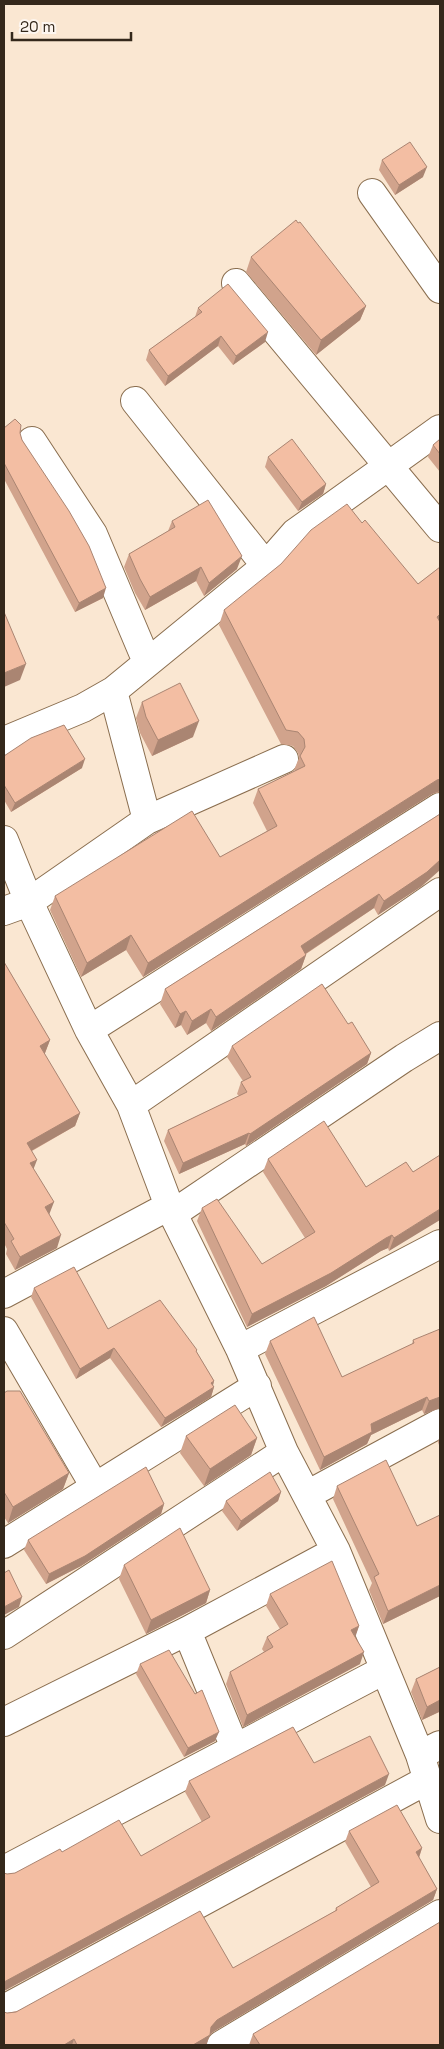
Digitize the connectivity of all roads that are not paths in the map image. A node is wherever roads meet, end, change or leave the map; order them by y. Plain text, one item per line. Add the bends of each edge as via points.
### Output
1 (372, 193) dead end
2 (236, 283) dead end
3 (440, 289) edge
4 (135, 401) dead end
5 (440, 429) edge
6 (32, 441) dead end
7 (390, 466) junction
8 (440, 528) edge
9 (266, 566) junction
10 (147, 662) junction
11 (113, 691) junction
12 (4, 742) edge
13 (284, 759) dead end
14 (440, 807) edge
15 (147, 820) junction
16 (4, 840) edge
17 (440, 892) edge
18 (29, 902) junction
19 (4, 911) edge
20 (89, 1030) junction
21 (440, 1036) edge
22 (132, 1105) junction
23 (172, 1210) junction
24 (440, 1244) edge
25 (4, 1294) edge
26 (4, 1331) edge
27 (240, 1349) junction
28 (257, 1386) junction
29 (440, 1423) edge
30 (284, 1452) junction
31 (95, 1487) junction
32 (308, 1495) junction
33 (4, 1544) edge
34 (336, 1552) junction
35 (187, 1631) junction
36 (4, 1634) edge
37 (384, 1670) junction
38 (4, 1722) edge
39 (235, 1748) junction
40 (430, 1760) edge
41 (440, 1819) edge
42 (4, 1870) edge
43 (440, 1914) edge
44 (4, 2009) edge
45 (221, 2045) edge

1 - 3 street
2 - 7 street
4 - 9 street
5 - 7 street
6 - 10 street via 93,534
7 - 8 street
7 - 9 street via 295,533
9 - 10 street
10 - 11 street
11 - 12 street via 84,708
11 - 15 street
13 - 15 street
14 - 20 street
15 - 18 street
16 - 18 street
17 - 22 street
18 - 19 street
18 - 20 street
20 - 22 street
21 - 23 street
22 - 23 street
23 - 25 street
23 - 27 street
24 - 27 street
26 - 31 street
27 - 28 street
28 - 30 street
28 - 31 street
29 - 32 street
30 - 32 street
30 - 36 street
31 - 33 street
32 - 34 street
34 - 35 street
34 - 37 street
35 - 38 street
35 - 39 street
37 - 39 street
37 - 40 street
39 - 42 street
40 - 41 street
40 - 44 street
43 - 45 street

